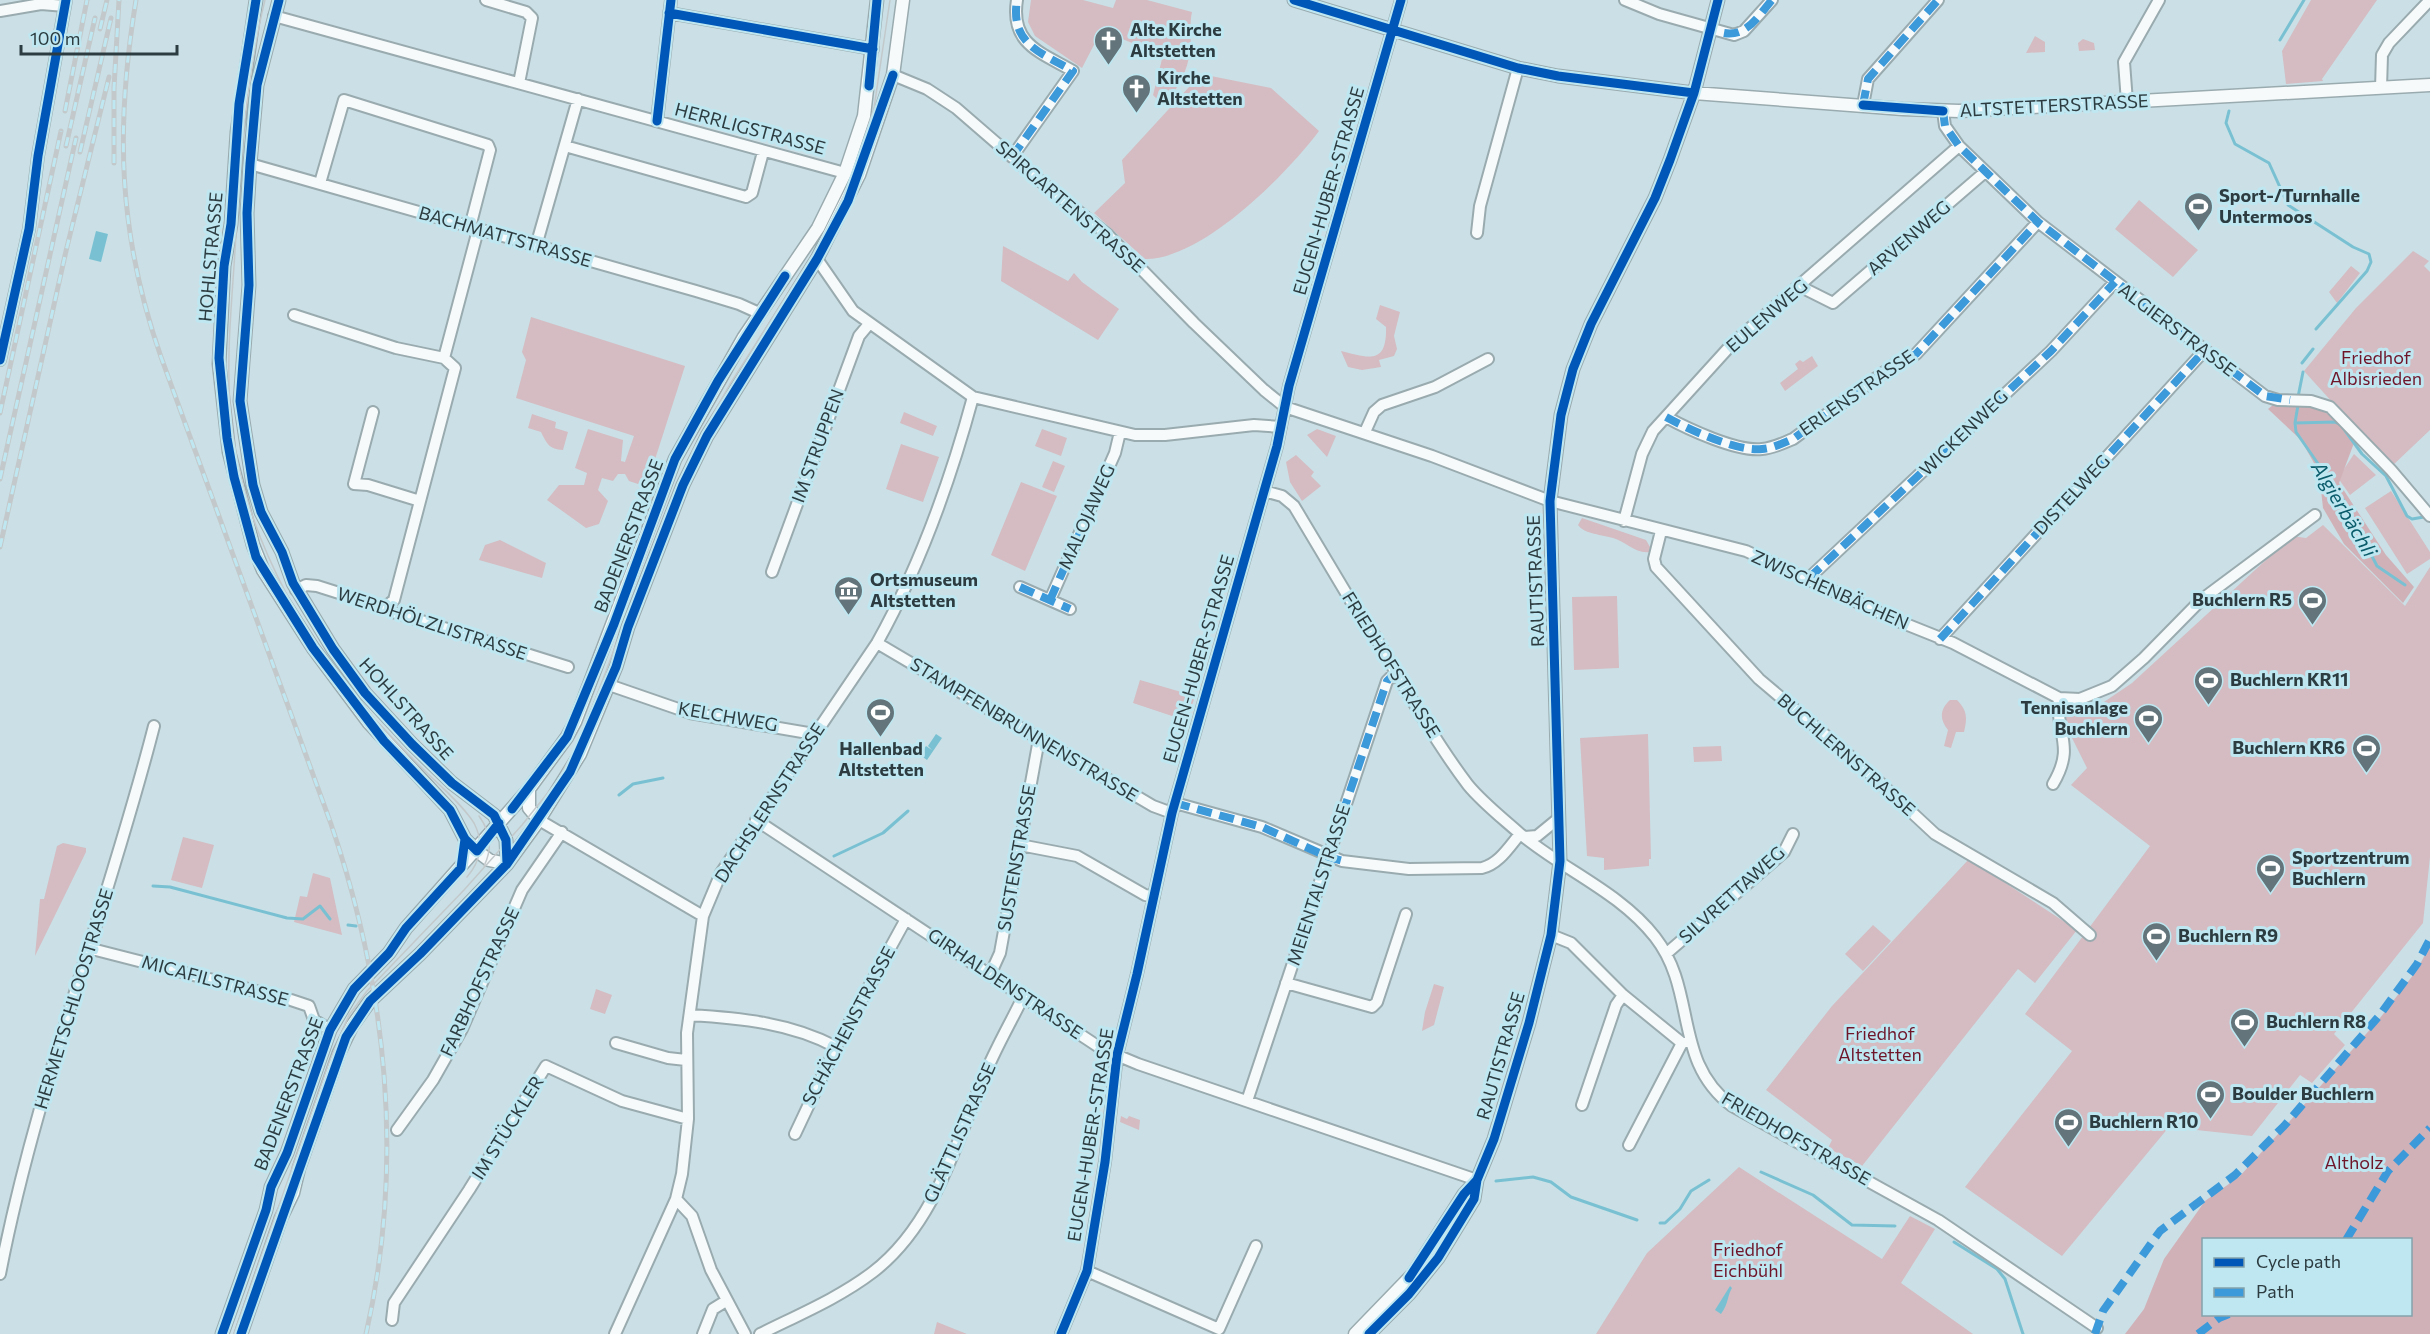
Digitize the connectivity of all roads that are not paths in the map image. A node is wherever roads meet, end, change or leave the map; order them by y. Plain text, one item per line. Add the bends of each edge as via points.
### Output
1 (256, 0) edge
2 (279, 0) edge
3 (486, 0) edge
4 (671, 0) edge
5 (878, 0) edge
6 (903, 0) edge
7 (1017, 0) edge
8 (1294, 0) edge
9 (1401, 0) edge
10 (1625, 0) edge
11 (1718, 0) edge
12 (1772, 0) edge
13 (1938, 0) edge
14 (2159, 0) edge
15 (2430, 0) edge
16 (65, 3) edge
17 (0, 11) edge
18 (669, 13) junction
19 (274, 16) junction
20 (1392, 29) junction
21 (1710, 29) junction
22 (873, 50) junction
23 (1518, 68) junction
24 (893, 75) junction
25 (519, 83) junction
26 (2430, 85) edge
27 (2381, 88) junction
28 (1694, 93) junction
29 (578, 99) junction
30 (2127, 102) junction
31 (1863, 105) junction
32 (1943, 111) junction
33 (657, 121) junction
34 (565, 146) junction
35 (1959, 146) junction
36 (763, 152) junction
37 (1012, 157) junction
38 (250, 164) junction
39 (1985, 172) junction
40 (845, 173) junction
41 (320, 183) junction
42 (2038, 222) junction
43 (474, 228) junction
44 (1478, 233) dead end
45 (536, 246) junction
46 (804, 248) junction
47 (817, 259) junction
48 (2115, 282) junction
49 (1799, 286) junction
50 (759, 313) junction
51 (294, 315) dead end
52 (869, 324) junction
53 (2204, 351) junction
54 (444, 358) junction
55 (1488, 359) dead end
56 (0, 360) edge
57 (974, 397) junction
58 (1285, 407) junction
59 (373, 412) dead end
60 (1666, 417) junction
61 (1281, 427) junction
62 (1120, 432) junction
63 (1365, 432) junction
64 (1264, 491) junction
65 (420, 501) junction
66 (1550, 501) junction
67 (2314, 515) dead end
68 (2430, 516) edge
69 (1624, 521) junction
70 (1660, 531) junction
71 (772, 572) dead end
72 (1809, 578) junction
73 (1020, 587) dead end
74 (296, 590) junction
75 (1050, 600) junction
76 (388, 605) junction
77 (1070, 609) dead end
78 (1940, 639) junction
79 (877, 643) junction
80 (567, 668) dead end
81 (1396, 672) junction
82 (609, 685) junction
83 (2059, 698) junction
84 (154, 726) dead end
85 (814, 734) junction
86 (1039, 739) junction
87 (2053, 784) dead end
88 (530, 789) junction
89 (1174, 808) junction
90 (1559, 818) junction
91 (539, 819) junction
92 (756, 820) junction
93 (500, 823) junction
94 (562, 832) junction
95 (1793, 834) dead end
96 (1523, 836) junction
97 (465, 839) junction
98 (1020, 845) junction
99 (477, 851) junction
100 (1328, 857) junction
101 (1560, 861) junction
102 (507, 864) junction
103 (460, 868) junction
104 (1154, 897) junction
105 (1406, 914) dead end
106 (703, 916) junction
107 (906, 919) junction
108 (2090, 934) dead end
109 (1551, 935) junction
110 (88, 948) junction
111 (1667, 953) junction
112 (990, 975) junction
113 (1286, 983) junction
114 (1623, 995) junction
115 (1023, 997) junction
116 (690, 1015) junction
117 (330, 1030) junction
118 (1686, 1042) junction
119 (616, 1043) dead end
120 (836, 1047) junction
121 (1117, 1055) junction
122 (686, 1060) junction
123 (1247, 1101) junction
124 (1582, 1105) dead end
125 (688, 1119) junction
126 (397, 1130) dead end
127 (795, 1134) dead end
128 (1629, 1145) dead end
129 (1477, 1180) junction
130 (676, 1199) junction
131 (1256, 1246) dead end
132 (1087, 1271) junction
133 (0, 1274) edge
134 (726, 1301) junction
135 (392, 1320) dead end
136 (2097, 1328) dead end
137 (222, 1334) edge
138 (241, 1334) edge
139 (615, 1334) edge
140 (703, 1334) edge
141 (745, 1334) edge
142 (760, 1334) edge
143 (1061, 1334) edge
144 (1355, 1334) edge
145 (1369, 1334) edge

1 - 97 street, HOHLSTRASSE via 237,132 219,358 234,477 256,556 313,648 384,741 450,810
2 - 19 street, HOHLSTRASSE
3 - 25 street via 526,12 532,18
4 - 18 street
5 - 22 street, BADENERSTRASSE
6 - 24 street, BADENERSTRASSE
7 - 37 street via 1015,19 1021,37 1073,71
8 - 20 street, ALTSTETTERSTRASSE
9 - 20 street, EUGEN-HUBER-STRASSE
10 - 21 street
11 - 21 street, RAUTISTRASSE
12 - 21 street via 1739,34
13 - 31 street via 1868,79
14 - 30 street via 2124,62
15 - 27 street via 2382,55
16 - 17 street
16 - 56 street via 29,229
18 - 22 street
18 - 33 street
19 - 25 street, HERRLIGSTRASSE
19 - 38 street, HOHLSTRASSE via 257,85
20 - 23 street, ALTSTETTERSTRASSE
20 - 58 street, EUGEN-HUBER-STRASSE
21 - 28 street, RAUTISTRASSE
22 - 40 street, BADENERSTRASSE via 864,116
23 - 28 street, ALTSTETTERSTRASSE
23 - 44 street via 1480,206
24 - 37 street, SPIRGARTENSTRASSE via 944,99
24 - 47 street, BADENERSTRASSE via 859,175
25 - 29 street, HERRLIGSTRASSE
26 - 27 street, ALTSTETTERSTRASSE
27 - 30 street, ALTSTETTERSTRASSE
28 - 31 street, ALTSTETTERSTRASSE
28 - 66 street, RAUTISTRASSE via 1655,198 1600,304 1573,369 1561,415
29 - 33 street, HERRLIGSTRASSE
29 - 34 street
30 - 32 street, ALTSTETTERSTRASSE
31 - 32 street, ALTSTETTERSTRASSE
32 - 35 street, ALGIERSTRASSE via 1945,126
33 - 36 street, HERRLIGSTRASSE
34 - 36 street via 746,197 752,193
34 - 45 street
35 - 39 street, ALGIERSTRASSE
35 - 49 street, EULENWEG
36 - 40 street, HERRLIGSTRASSE
37 - 58 street, SPIRGARTENSTRASSE via 1125,250 1202,330
38 - 41 street, BACHMATTSTRASSE
38 - 74 street, HOHLSTRASSE via 242,424 261,512
39 - 42 street, ALGIERSTRASSE
39 - 49 street, ARVENWEG via 1833,303
40 - 46 street, BADENERSTRASSE
41 - 43 street, BACHMATTSTRASSE
41 - 43 street via 344,100 489,145
42 - 48 street, ALGIERSTRASSE
42 - 60 street, ERLENSTRASSE via 1916,354 1889,368 1793,439 1778,446 1746,448
43 - 45 street, BACHMATTSTRASSE
43 - 54 street
45 - 50 street, BACHMATTSTRASSE
46 - 47 street
46 - 50 street, BADENERSTRASSE
47 - 52 street via 839,295
47 - 82 street, BADENERSTRASSE via 708,436 683,485
48 - 53 street, ALGIERSTRASSE
48 - 72 street, WICKENWEG via 2051,351
49 - 60 street, EULENWEG via 1732,344
50 - 88 street, BADENERSTRASSE via 675,459 575,722
51 - 54 street via 396,348
52 - 57 street
52 - 71 street, IM STRUPPEN via 859,336
53 - 68 street, ALGIERSTRASSE via 2265,396 2330,407
53 - 78 street, DISTELWEG
54 - 65 street via 455,373
55 - 63 street via 1435,387 1382,405 1374,411
57 - 62 street
57 - 79 street, DACHSLERNSTRASSE via 922,551
58 - 61 street, EUGEN-HUBER-STRASSE
58 - 63 street, ZWISCHENBÄCHEN
59 - 65 street via 354,484
60 - 69 street, EULENWEG via 1653,431 1642,454
61 - 62 street via 1254,425 1153,436
61 - 64 street, EUGEN-HUBER-STRASSE
62 - 75 street, MALOJAWEG via 1115,453
63 - 66 street, ZWISCHENBÄCHEN
64 - 81 street, FRIEDHOFSTRASSE via 1282,496 1294,506
64 - 89 street, EUGEN-HUBER-STRASSE
65 - 76 street via 394,600
66 - 69 street, ZWISCHENBÄCHEN
66 - 90 street, RAUTISTRASSE
67 - 83 street via 2201,600 2112,686 2080,699
69 - 70 street, ZWISCHENBÄCHEN
70 - 72 street, ZWISCHENBÄCHEN via 1730,546
70 - 108 street, BUCHLERNSTRASSE via 1656,567 1759,679 1935,834 2053,903
72 - 78 street, ZWISCHENBÄCHEN
73 - 75 street
74 - 76 street, WERDHÖLZLISTRASSE via 311,585
74 - 93 street, HOHLSTRASSE via 372,702 438,770
75 - 77 street
76 - 80 street, WERDHÖLZLISTRASSE via 393,612
78 - 83 street, ZWISCHENBÄCHEN
79 - 85 street, DACHSLERNSTRASSE
79 - 86 street, STAMPFENBRUNNENSTRASSE
81 - 96 street, FRIEDHOFSTRASSE via 1468,785
81 - 100 street, MEIENTALSTRASSE via 1387,681
82 - 85 street, KELCHWEG via 690,713
82 - 91 street, BADENERSTRASSE via 580,754
83 - 87 street via 2065,750 2064,762
84 - 110 street, HERMETSCHLOOSTRASSE
85 - 92 street, DACHSLERNSTRASSE
86 - 89 street, STAMPFENBRUNNENSTRASSE via 1153,806
86 - 98 street, SUSTENSTRASSE
88 - 91 street via 530,808
88 - 93 street, BADENERSTRASSE
89 - 100 street, STAMPFENBRUNNENSTRASSE via 1262,827
89 - 104 street, EUGEN-HUBER-STRASSE
90 - 96 street via 1537,836
90 - 101 street, RAUTISTRASSE
91 - 94 street
91 - 102 street, BADENERSTRASSE
92 - 106 street, DACHSLERNSTRASSE via 721,873
92 - 107 street, GIRHALDENSTRASSE
93 - 99 street, BADENERSTRASSE
93 - 102 street via 506,840
94 - 106 street
94 - 126 street, FARBHOFSTRASSE via 522,890 462,1029 433,1080
95 - 111 street, SILVRETTAWEG via 1784,852
96 - 100 street, STAMPFENBRUNNENSTRASSE via 1491,866 1482,868 1374,867
96 - 101 street, FRIEDHOFSTRASSE
97 - 99 street, HOHLSTRASSE
97 - 103 street
98 - 104 street via 1077,856
98 - 112 street, SUSTENSTRASSE via 1000,953
99 - 102 street, HOHLSTRASSE via 489,860
99 - 103 street, BADENERSTRASSE
100 - 113 street, MEIENTALSTRASSE
101 - 109 street, RAUTISTRASSE
101 - 111 street, FRIEDHOFSTRASSE via 1644,923
102 - 138 street, BADENERSTRASSE via 370,1001 352,1026 339,1053
103 - 117 street, BADENERSTRASSE via 354,989
104 - 121 street, EUGEN-HUBER-STRASSE
105 - 113 street via 1372,1007
106 - 116 street, DACHSLERNSTRASSE
107 - 112 street, GIRHALDENSTRASSE
107 - 120 street, SCHÄCHENSTRASSE
109 - 114 street via 1571,943
109 - 129 street, RAUTISTRASSE via 1529,1023
110 - 117 street, MICAFILSTRASSE via 291,1000 310,1007 314,1020
110 - 133 street, HERMETSCHLOOSTRASSE via 48,1078
111 - 118 street, FRIEDHOFSTRASSE via 1683,999
112 - 115 street, GIRHALDENSTRASSE
113 - 123 street, MEIENTALSTRASSE
114 - 118 street
114 - 124 street via 1616,1005
115 - 121 street, GIRHALDENSTRASSE
115 - 142 street, GLÄTTLISTRASSE via 984,1076 942,1180 907,1238 874,1271 852,1286
116 - 120 street via 776,1024
116 - 122 street, DACHSLERNSTRASSE
117 - 137 street, BADENERSTRASSE via 271,1187
118 - 128 street
118 - 136 street, FRIEDHOFSTRASSE via 1705,1080 1732,1106 1938,1220
119 - 122 street
120 - 127 street, SCHÄCHENSTRASSE
121 - 123 street, GIRHALDENSTRASSE
121 - 132 street, EUGEN-HUBER-STRASSE
122 - 125 street, DACHSLERNSTRASSE
123 - 129 street, GIRHALDENSTRASSE
125 - 130 street, DACHSLERNSTRASSE
125 - 135 street, IM STÜCKLER via 622,1101 546,1066 394,1303
129 - 144 street, RAUTISTRASSE via 1413,1274
129 - 145 street, RAUTISTRASSE via 1474,1199 1438,1258
130 - 134 street via 692,1216
130 - 139 street, DACHSLERNSTRASSE
131 - 132 street via 1219,1329
132 - 143 street, EUGEN-HUBER-STRASSE
134 - 140 street via 713,1309
134 - 141 street

